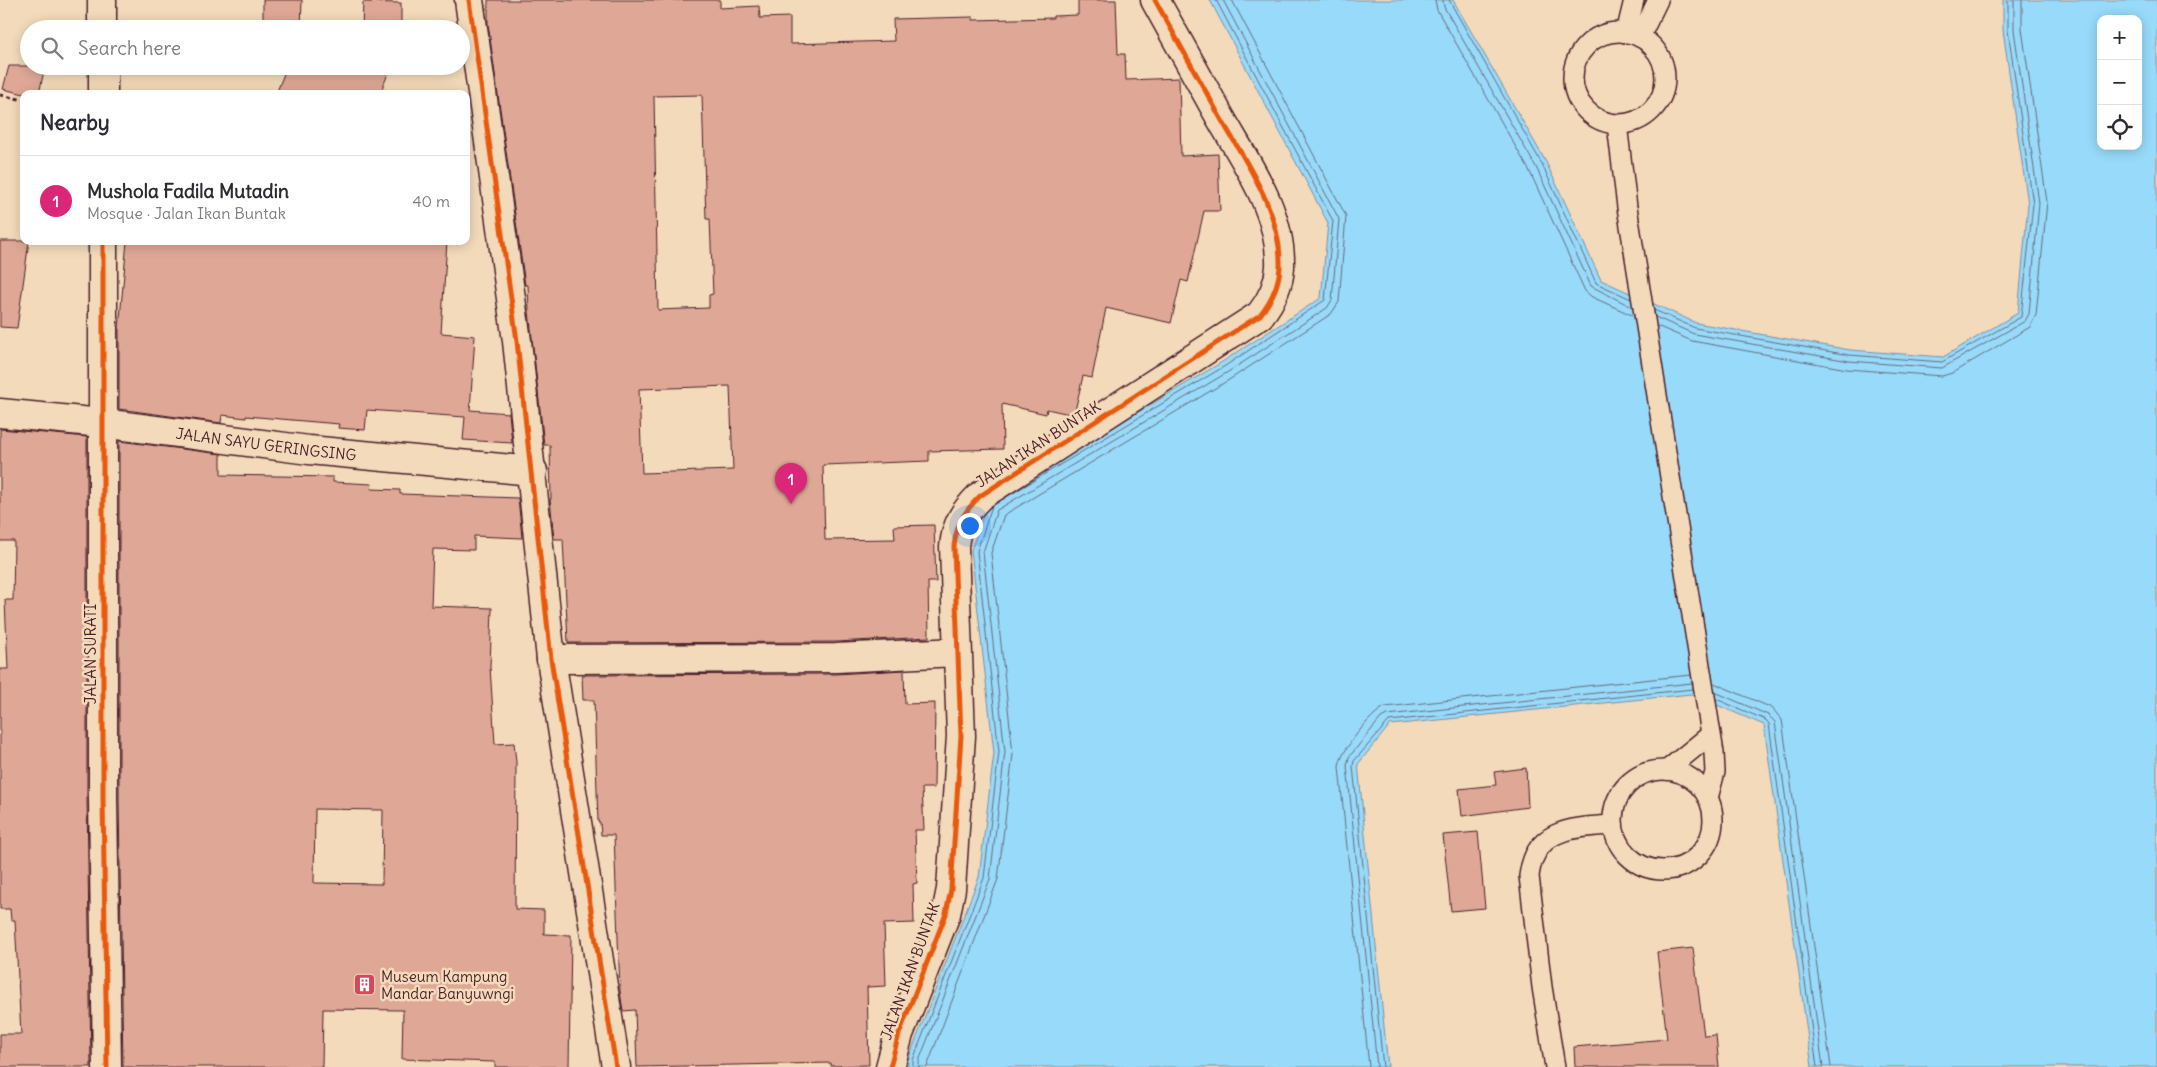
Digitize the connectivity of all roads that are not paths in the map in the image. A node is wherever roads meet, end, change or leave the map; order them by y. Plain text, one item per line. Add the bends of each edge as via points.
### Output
1 (102, 0) edge
2 (469, 0) edge
3 (1155, 0) edge
4 (1634, 0) edge
5 (1658, 0) edge
6 (102, 20) edge
7 (1633, 35) junction
8 (103, 75) edge
9 (103, 90) edge
10 (1617, 124) junction
11 (103, 245) edge
12 (0, 413) edge
13 (102, 423) junction
14 (533, 471) junction
15 (957, 652) junction
16 (552, 659) junction
17 (1710, 735) junction
18 (1667, 770) junction
19 (1708, 798) junction
20 (1613, 825) junction
21 (107, 1067) edge
22 (616, 1067) edge
23 (890, 1067) edge
24 (1555, 1067) edge

1 - 6 street
2 - 14 street
3 - 15 street, JALAN IKAN BUNTAK via 1265,197 1280,267 1272,301 1260,315 980,496 970,506 960,518 955,534
4 - 7 lane
5 - 7 lane
7 - 10 lane via 1651,45 1664,69 1661,96 1643,117 1631,123
7 - 10 lane via 1610,33 1596,38 1576,60 1572,74 1576,96 1589,114
8 - 9 street
10 - 17 lane via 1627,207
11 - 13 street, JALAN SURATI
12 - 13 street, JALAN SAYU GERINGSING
13 - 14 street, JALAN SAYU GERINGSING via 309,450
13 - 21 street, JALAN SURATI
14 - 16 street
15 - 16 street via 836,658
15 - 23 street, JALAN IKAN BUNTAK via 960,744 952,889 946,914 899,1034
16 - 22 street
17 - 18 lane
17 - 19 lane via 1715,772
18 - 19 lane via 1684,774 1698,784
18 - 20 lane via 1649,772 1634,779 1614,808
19 - 20 lane via 1713,817 1711,836 1701,853 1686,865 1667,870 1648,868 1631,858 1619,844
20 - 24 lane via 1564,830 1550,836 1531,862 1530,886

